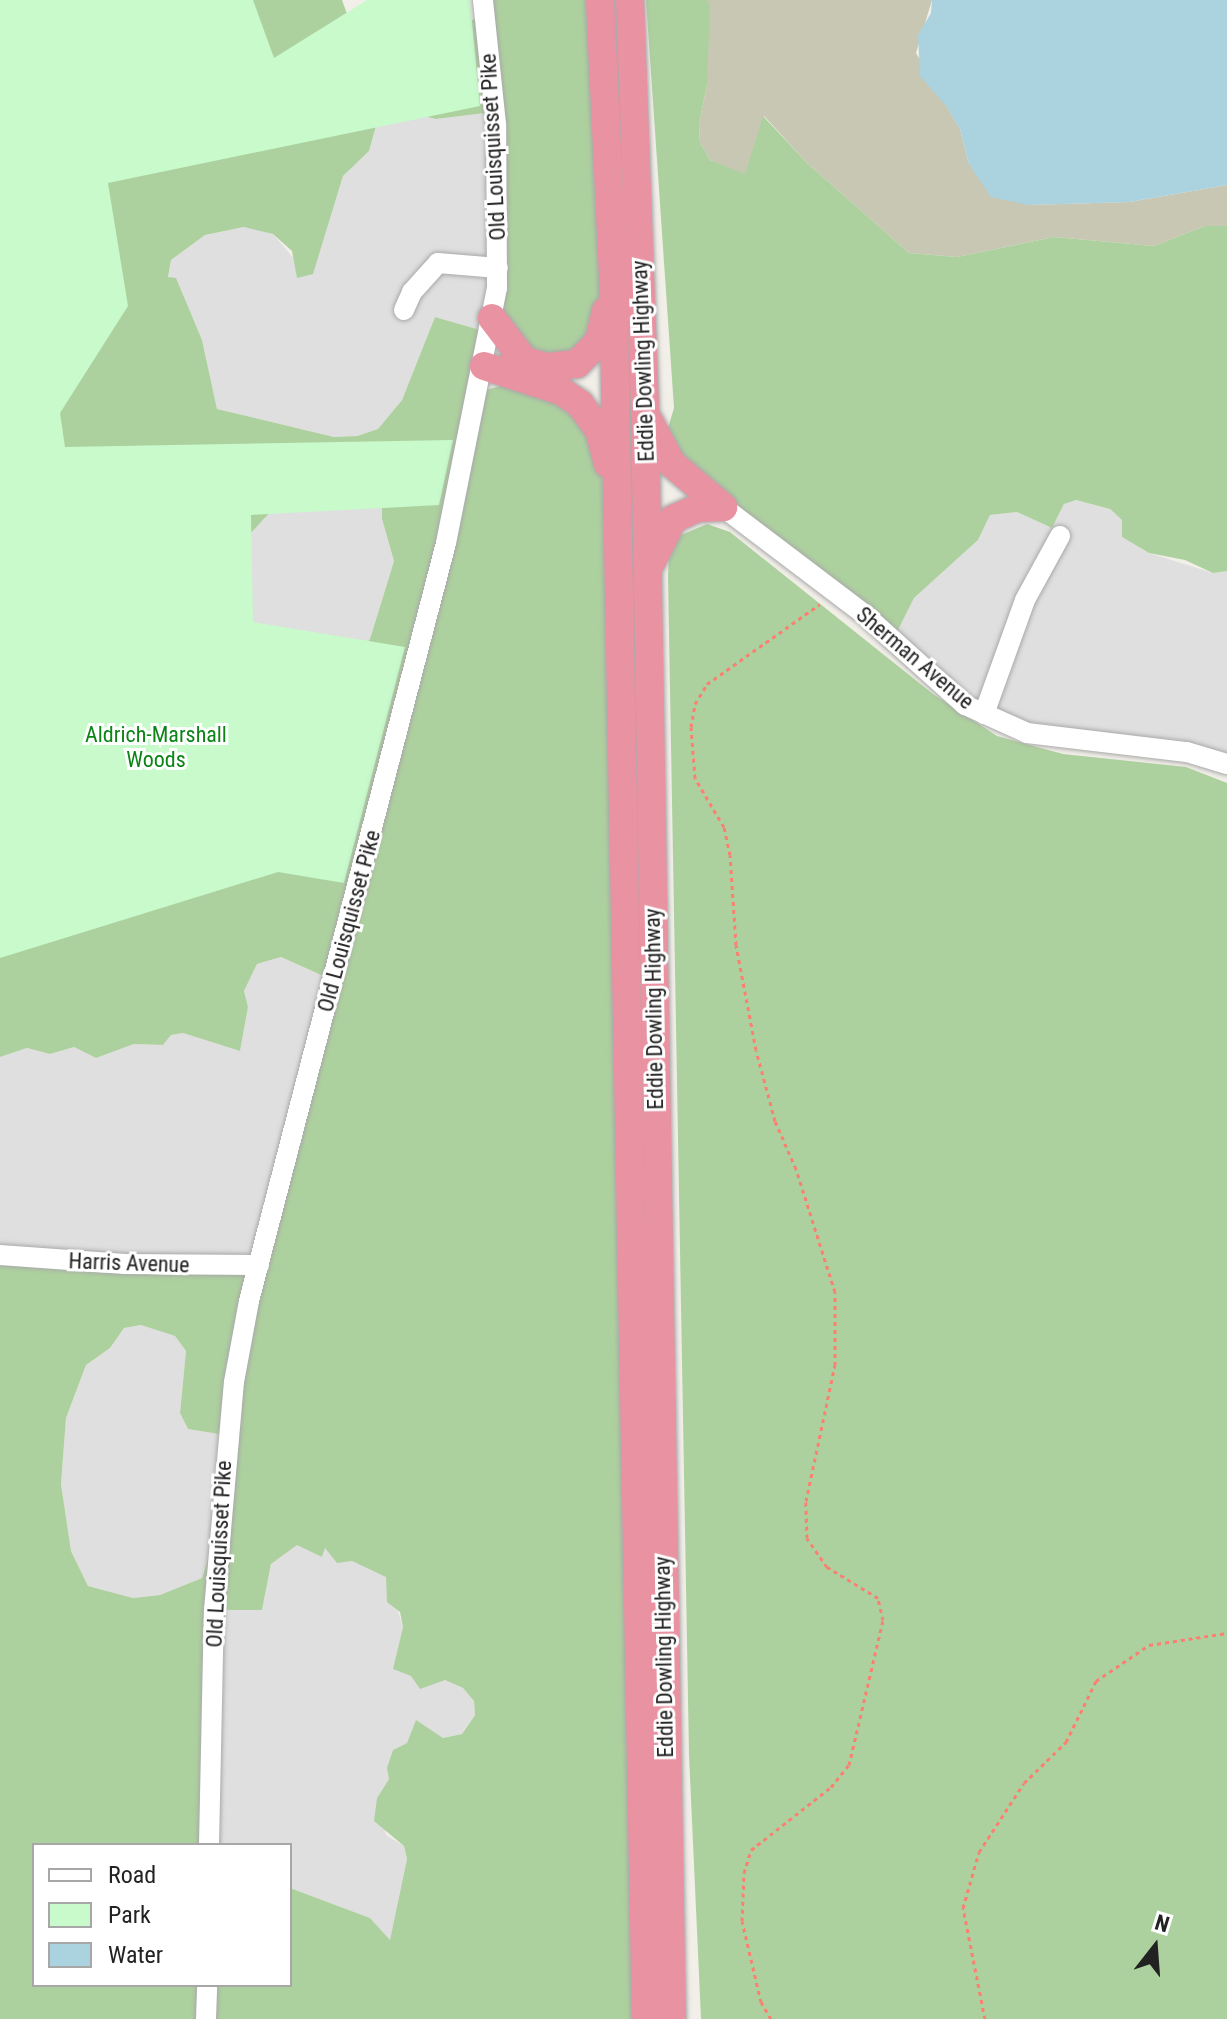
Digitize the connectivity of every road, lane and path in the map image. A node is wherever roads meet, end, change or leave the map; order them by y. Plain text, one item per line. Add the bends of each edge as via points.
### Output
1 (483, 0) edge
2 (600, 0) edge
3 (630, 0) edge
4 (498, 268) junction
5 (613, 275) junction
6 (404, 310) dead end
7 (492, 318) junction
8 (486, 358) junction
9 (524, 360) junction
10 (645, 414) junction
11 (618, 495) junction
12 (723, 507) junction
13 (1060, 536) dead end
14 (648, 571) junction
15 (834, 591) junction
16 (984, 714) junction
17 (1227, 764) edge
18 (0, 1255) edge
19 (259, 1265) junction
20 (1227, 1633) edge
21 (209, 1843) edge
22 (207, 1987) edge
23 (206, 2019) edge
24 (646, 2019) edge
25 (672, 2019) edge
26 (771, 2019) edge
27 (985, 2019) edge

1 - 4 street, Old Louisquisset Pike via 496,124
2 - 5 highway, Eddie Dowling Highway
3 - 10 highway, Eddie Dowling Highway
4 - 6 street via 438,263 412,292
4 - 7 street, Old Louisquisset Pike
5 - 9 highway via 599,341 590,355 564,367
5 - 11 highway, Eddie Dowling Highway
7 - 8 street, Old Louisquisset Pike
7 - 9 highway
8 - 9 highway
8 - 11 highway via 580,404 599,430
8 - 19 street, Old Louisquisset Pike via 409,695
10 - 12 highway via 672,464
10 - 14 highway, Eddie Dowling Highway
11 - 24 highway, Eddie Dowling Highway
12 - 14 highway via 698,508 673,519
12 - 15 street, Sherman Avenue
13 - 16 street via 1025,600
14 - 25 highway, Eddie Dowling Highway
15 - 16 street, Sherman Avenue via 946,691
15 - 26 path via 707,684 695,704 691,727 695,778 724,827 730,855 736,945 756,1050 835,1292 835,1365 806,1501 807,1538 827,1567 878,1598 883,1620 849,1765 831,1787 751,1850 744,1873 742,1921 761,2002
16 - 17 street, Sherman Avenue via 1027,733 1187,752
18 - 19 street, Harris Avenue via 125,1264
19 - 21 street, Old Louisquisset Pike via 234,1382 223,1471
20 - 27 path via 1149,1645 1096,1681 1066,1742 1024,1783 979,1852 963,1908
22 - 23 street

